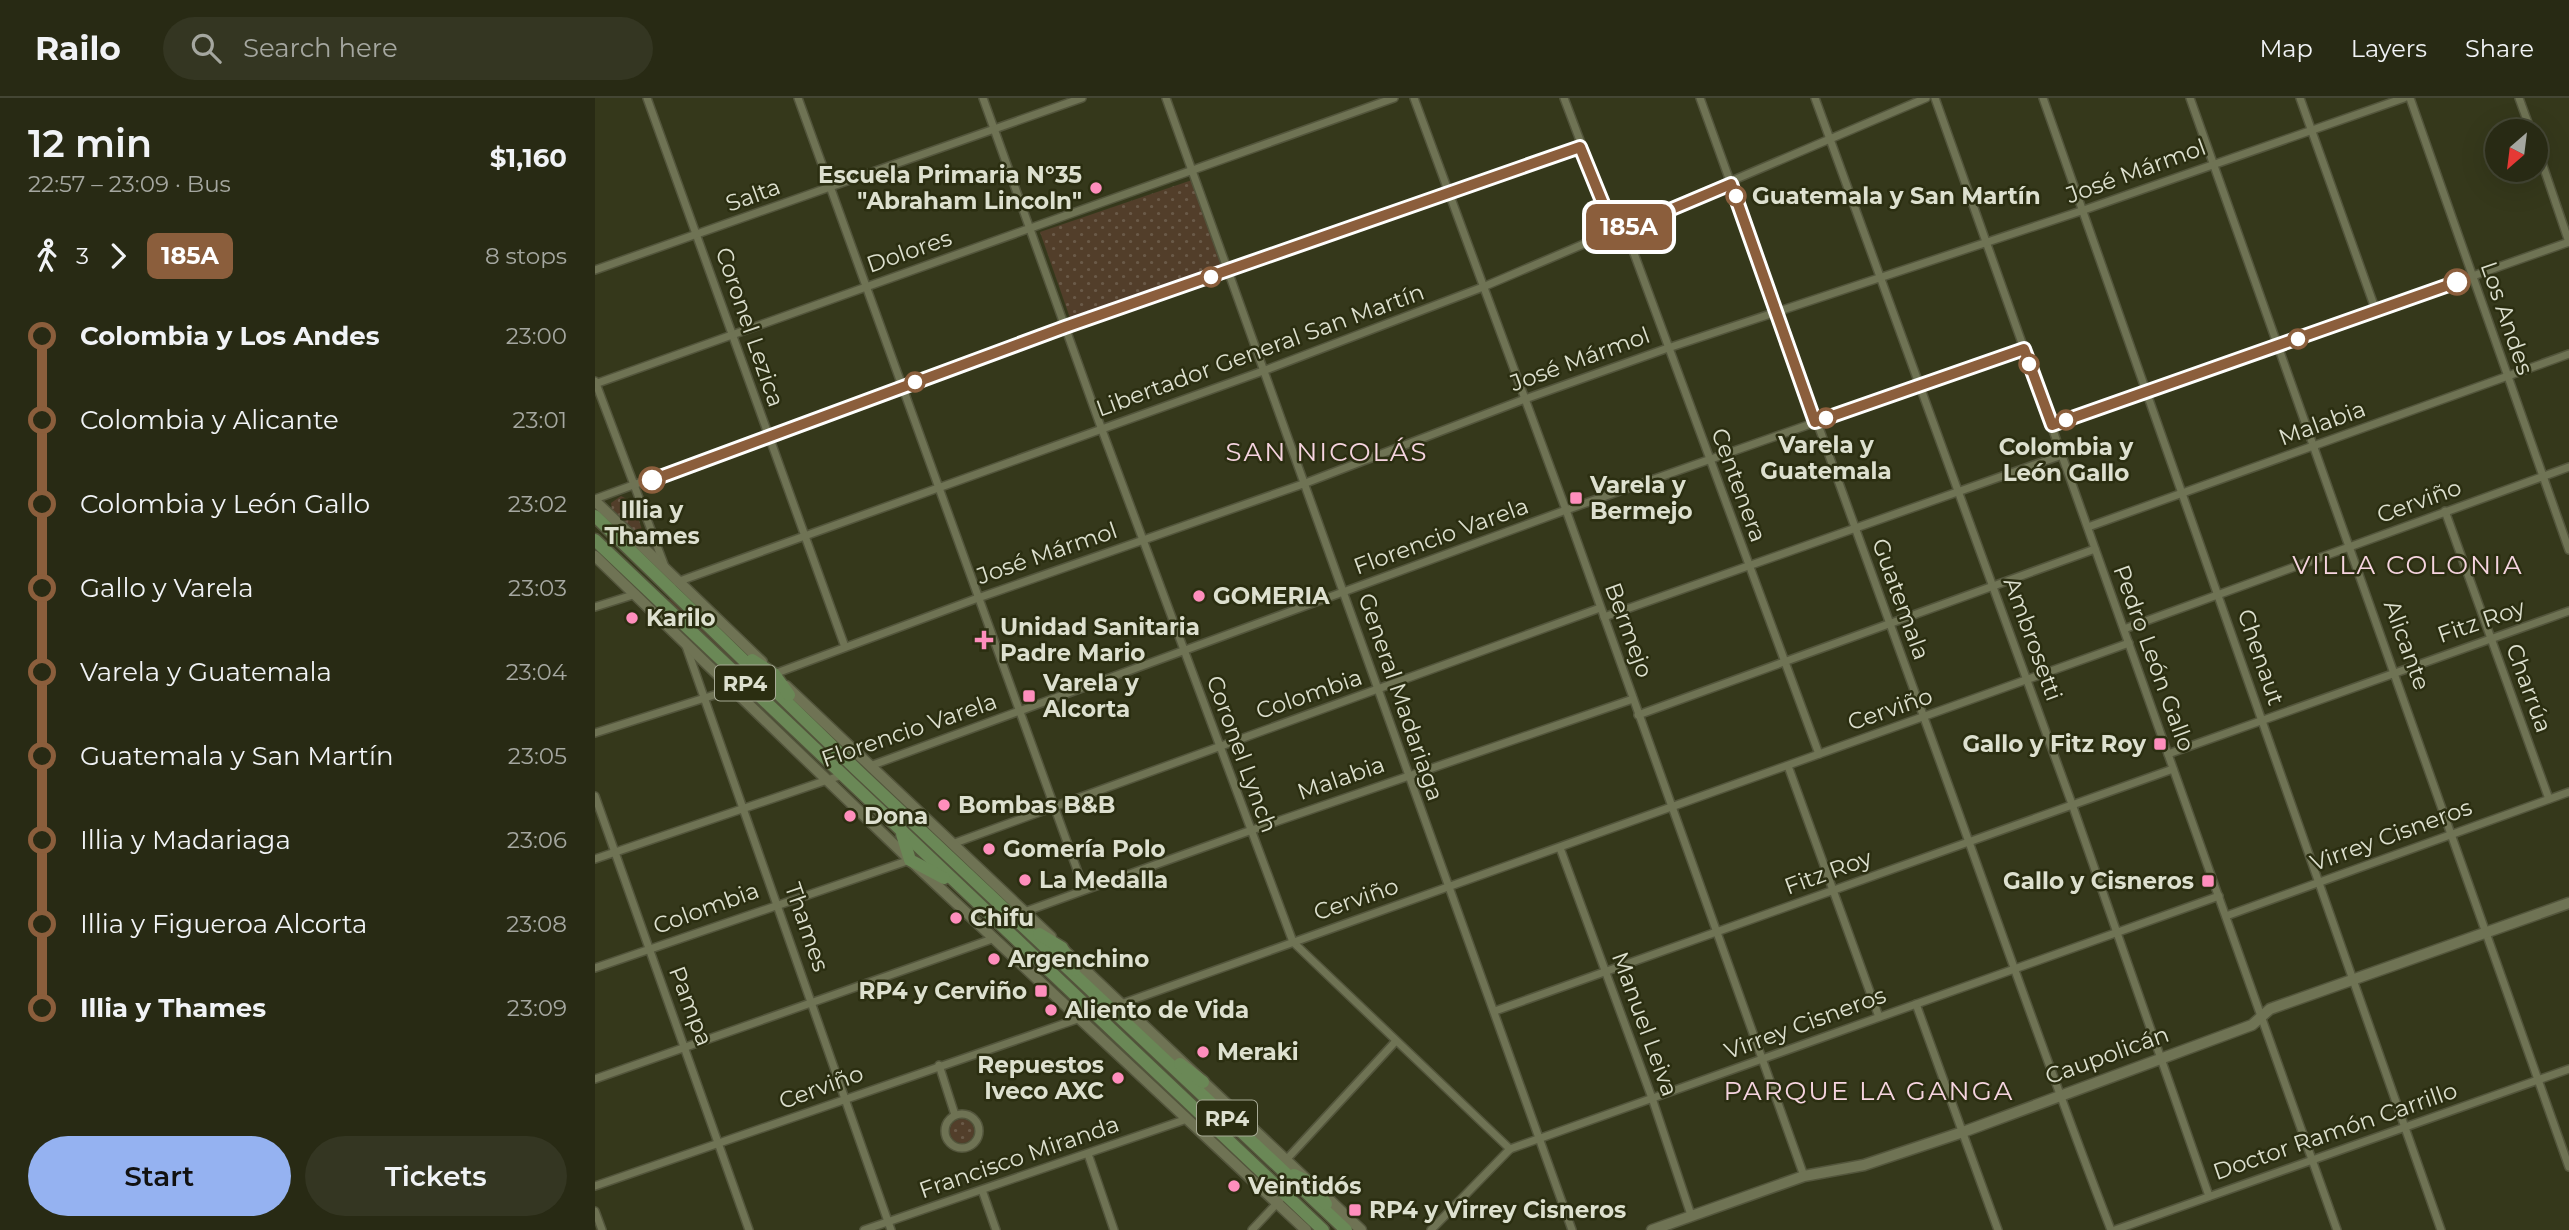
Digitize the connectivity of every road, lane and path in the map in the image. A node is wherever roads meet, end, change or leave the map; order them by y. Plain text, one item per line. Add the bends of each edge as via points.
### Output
1 (647, 98) edge
2 (798, 98) edge
3 (983, 98) edge
4 (1081, 98) edge
5 (1166, 98) edge
6 (1394, 98) edge
7 (1414, 98) edge
8 (1564, 98) edge
9 (1700, 98) edge
10 (1815, 98) edge
11 (1926, 98) edge
12 (1935, 98) edge
13 (2043, 98) edge
14 (2190, 98) edge
15 (2300, 98) edge
16 (2404, 98) edge
17 (2410, 98) edge
18 (2519, 98) edge
19 (2527, 119) edge
20 (995, 130) junction
21 (2311, 130) junction
22 (1830, 140) junction
23 (1580, 147) junction
24 (2213, 164) junction
25 (1192, 170) junction
26 (2548, 180) edge
27 (1731, 184) junction
28 (831, 187) junction
29 (1449, 192) junction
30 (2081, 211) junction
31 (1030, 229) junction
32 (1625, 229) junction
33 (1615, 233) junction
34 (699, 235) junction
35 (2569, 242) edge
36 (1986, 243) junction
37 (595, 270) edge
38 (1228, 270) junction
39 (2473, 276) junction
40 (1880, 277) junction
41 (866, 286) junction
42 (1483, 287) junction
43 (2376, 311) junction
44 (1777, 312) junction
45 (1065, 327) junction
46 (731, 335) junction
47 (2279, 345) junction
48 (1668, 348) junction
49 (2024, 349) junction
50 (2569, 354) edge
51 (1263, 371) junction
52 (2506, 376) junction
53 (595, 383) edge
54 (1921, 385) junction
55 (902, 386) junction
56 (2148, 392) junction
57 (1525, 399) junction
58 (1815, 422) junction
59 (2052, 425) junction
60 (1102, 430) junction
61 (767, 435) junction
62 (2313, 446) junction
63 (2062, 455) junction
64 (1710, 459) junction
65 (2569, 467) edge
66 (2543, 477) junction
67 (1303, 484) junction
68 (633, 486) junction
69 (938, 487) junction
70 (1959, 491) junction
71 (2182, 492) junction
72 (595, 500) edge
73 (1566, 510) junction
74 (2445, 511) junction
75 (595, 516) edge
76 (2088, 527) junction
77 (1854, 528) junction
78 (804, 536) junction
79 (595, 540) edge
80 (1143, 540) junction
81 (2350, 546) junction
82 (2095, 549) junction
83 (2569, 550) edge
84 (599, 552) edge
85 (1749, 567) junction
86 (665, 568) junction
87 (673, 583) junction
88 (1993, 586) junction
89 (647, 590) junction
90 (1343, 592) junction
91 (2219, 593) junction
92 (634, 594) junction
93 (978, 598) junction
94 (595, 607) edge
95 (1600, 608) junction
96 (2569, 611) edge
97 (1604, 617) junction
98 (1890, 623) junction
99 (2124, 629) junction
100 (2490, 638) junction
101 (683, 639) junction
102 (2129, 643) junction
103 (845, 647) junction
104 (734, 649) junction
105 (1184, 649) junction
106 (1786, 661) junction
107 (2396, 671) junction
108 (774, 674) junction
109 (2028, 681) junction
110 (734, 688) junction
111 (1378, 690) junction
112 (706, 697) junction
113 (1633, 699) junction
114 (1020, 711) junction
115 (1638, 715) junction
116 (1924, 717) junction
117 (2262, 719) junction
118 (807, 721) junction
119 (595, 733) edge
120 (1219, 746) junction
121 (1819, 754) junction
122 (2168, 754) junction
123 (872, 765) junction
124 (1788, 766) junction
125 (2173, 769) junction
126 (857, 770) junction
127 (842, 775) junction
128 (1408, 776) junction
129 (827, 779) junction
130 (2569, 792) edge
131 (595, 796) edge
132 (2549, 799) junction
133 (2072, 804) junction
134 (1055, 807) junction
135 (1672, 807) junction
136 (745, 808) junction
137 (900, 830) junction
138 (1249, 831) junction
139 (2452, 833) junction
140 (1969, 841) junction
141 (952, 844) junction
142 (1560, 848) junction
143 (615, 852) junction
144 (595, 859) edge
145 (910, 860) junction
146 (2319, 881) junction
147 (960, 887) junction
148 (1449, 887) junction
149 (1084, 889) junction
150 (1833, 891) junction
151 (2219, 896) junction
152 (778, 903) junction
153 (2569, 903) edge
154 (2226, 916) junction
155 (1022, 918) junction
156 (1715, 932) junction
157 (2116, 932) junction
158 (2486, 932) junction
159 (995, 939) junction
160 (1293, 942) junction
161 (1062, 948) junction
162 (649, 949) junction
163 (595, 968) edge
164 (2012, 970) junction
165 (1605, 971) junction
166 (1079, 979) junction
167 (2355, 980) junction
168 (813, 1001) junction
169 (1916, 1004) junction
170 (1115, 1005) junction
171 (1495, 1011) junction
172 (1085, 1015) junction
173 (2262, 1016) junction
174 (1879, 1017) junction
175 (1395, 1042) junction
176 (686, 1046) junction
177 (2160, 1058) junction
178 (1762, 1059) junction
179 (939, 1065) junction
180 (2569, 1069) edge
181 (595, 1079) edge
182 (2539, 1080) junction
183 (1203, 1082) joint
184 (2059, 1095) junction
185 (1652, 1098) junction
186 (846, 1099) junction
187 (955, 1115) junction
188 (1187, 1119) junction
189 (2404, 1128) junction
190 (1963, 1132) junction
191 (1538, 1138) junction
192 (719, 1143) junction
193 (1510, 1149) junction
194 (1088, 1154) junction
195 (2312, 1160) junction
196 (1282, 1163) junction
197 (2569, 1167) edge
198 (1804, 1176) junction
199 (1313, 1184) junction
200 (595, 1186) edge
201 (982, 1191) junction
202 (2209, 1196) junction
203 (1281, 1198) junction
204 (595, 1211) edge
205 (1691, 1215) junction
206 (888, 1222) junction
207 (1343, 1227) edge
208 (601, 1230) edge
209 (749, 1230) edge
210 (864, 1230) edge
211 (891, 1230) edge
212 (996, 1230) edge
213 (1114, 1230) edge
214 (1252, 1230) edge
215 (1306, 1230) edge
216 (1323, 1230) edge
217 (1361, 1230) edge
218 (1431, 1230) edge
219 (1572, 1230) edge
220 (1652, 1230) edge
221 (1998, 1230) edge
222 (2113, 1230) edge
223 (2337, 1230) edge
224 (2441, 1230) edge

1 - 34 street, Coronel Lezica
2 - 28 street
3 - 20 street, Coronel Lynch
4 - 20 street, Salta
5 - 25 street, General Madariaga
6 - 25 street, Dolores
7 - 29 street, Bermejo
8 - 23 street
9 - 27 street, Guatemala
10 - 22 street, Ambrosetti
11 - 22 street, Libertador General San Martín
12 - 36 street, Pedro León Gallo
13 - 30 street, Chenaut
14 - 24 street, Alicante
15 - 21 street
16 - 21 street, José Mármol
17 - 39 street, Los Andes
18 - 19 street
20 - 28 street, Salta
20 - 31 street, Coronel Lynch
21 - 24 street, José Mármol
21 - 43 street
22 - 27 street, Libertador General San Martín
22 - 40 street, Ambrosetti
23 - 29 street
23 - 33 street
24 - 30 street, José Mármol
24 - 47 street, Alicante
25 - 31 street, Dolores
25 - 38 street, General Madariaga
26 - 35 street
27 - 32 street, Libertador General San Martín
27 - 44 street, Guatemala
28 - 34 street, Salta
28 - 41 street
29 - 38 street
29 - 42 street, Bermejo
30 - 36 street, José Mármol
30 - 56 street, Chenaut
31 - 41 street, Dolores
31 - 45 street, Coronel Lynch
32 - 33 street, Libertador General San Martín
32 - 48 street, Centenera
33 - 42 street, Libertador General San Martín
34 - 37 street, Salta
34 - 46 street, Coronel Lezica
35 - 39 street
36 - 40 street, José Mármol
36 - 49 street, Pedro León Gallo
38 - 45 street
38 - 51 street, General Madariaga
39 - 43 street
39 - 52 street, Los Andes
40 - 44 street, José Mármol
40 - 54 street, Ambrosetti
41 - 46 street, Dolores
41 - 55 street
42 - 51 street, Libertador General San Martín
42 - 57 street, Bermejo
43 - 47 street
44 - 48 street, José Mármol
44 - 58 street, Guatemala
45 - 55 street
45 - 60 street, Coronel Lynch
46 - 53 street, Dolores
46 - 61 street, Coronel Lezica
47 - 56 street
47 - 62 street, Alicante
48 - 57 street, José Mármol
48 - 64 street, Centenera
49 - 54 street, Florencio Varela
49 - 59 street, Pedro León Gallo
50 - 52 street, Malabia
51 - 60 street, Libertador General San Martín
51 - 67 street, General Madariaga
52 - 62 street, Malabia
52 - 66 street, Los Andes
53 - 68 street
54 - 58 street, Florencio Varela
54 - 70 street, Ambrosetti
55 - 61 street
55 - 69 street
56 - 59 street
56 - 71 street, Chenaut
57 - 67 street, José Mármol
57 - 73 street, Bermejo
58 - 64 street, Florencio Varela
58 - 77 street, Guatemala
59 - 63 street, Pedro León Gallo
60 - 69 street, Libertador General San Martín
60 - 80 street, Coronel Lynch
61 - 68 street
61 - 78 street, Coronel Lezica
62 - 71 street, Malabia
62 - 81 street, Alicante
63 - 70 street
63 - 76 street, Pedro León Gallo
64 - 73 street, Florencio Varela
64 - 85 street, Centenera
65 - 66 street, Cerviño
66 - 74 street, Cerviño
66 - 83 street, Los Andes
67 - 80 street, José Mármol
67 - 90 street, General Madariaga
68 - 72 street
68 - 86 street
69 - 78 street, Libertador General San Martín
69 - 93 street
70 - 77 street
70 - 88 street, Ambrosetti
71 - 76 street, Malabia
71 - 91 street, Chenaut
72 - 86 street
73 - 90 street, Florencio Varela
73 - 95 street, Bermejo
74 - 81 street, Cerviño
74 - 100 street, Charrúa
75 - 87 main road, RP4
76 - 82 street, Pedro León Gallo
77 - 85 street
77 - 98 street, Guatemala
78 - 87 street, Libertador General San Martín
78 - 103 street, Coronel Lezica
79 - 84 main road, RP4
80 - 93 street, José Mármol
80 - 105 street, Coronel Lynch
81 - 91 street, Cerviño
81 - 107 street, Alicante
82 - 88 street
82 - 99 street, Pedro León Gallo
84 - 89 main road, RP4
84 - 92 street
85 - 97 street
85 - 106 street, Centenera
86 - 87 street
87 - 89 street, Libertador General San Martín
87 - 104 main road, RP4
87 - 108 street
88 - 98 street
88 - 109 street, Ambrosetti
89 - 92 street, Libertador General San Martín
89 - 127 main road, RP4
90 - 105 street, Florencio Varela
90 - 111 street, General Madariaga
91 - 99 street, Cerviño
91 - 117 street, Chenaut
92 - 94 street, Libertador General San Martín
92 - 101 street
93 - 103 street, José Mármol
93 - 114 street
95 - 97 street, Bermejo
95 - 111 street, Colombia
96 - 100 street, Fitz Roy
97 - 113 street, Bermejo
98 - 106 street
98 - 116 street, Guatemala
99 - 102 street, Pedro León Gallo
100 - 107 street, Fitz Roy
100 - 132 street, Charrúa
101 - 110 street
101 - 112 street, Thames
102 - 109 street, Cerviño
102 - 122 street, Pedro León Gallo
103 - 108 street, José Mármol
104 - 108 main road
104 - 118 main road, RP4
105 - 114 street, Florencio Varela
105 - 120 street, Coronel Lynch
106 - 115 street
106 - 121 street, Centenera
107 - 117 street, Fitz Roy
107 - 139 street, Alicante
108 - 118 main road
108 - 123 street
109 - 116 street, Cerviño
109 - 133 street, Ambrosetti
110 - 112 street
110 - 129 street
111 - 120 street, Colombia
111 - 128 street, General Madariaga
112 - 119 street
112 - 136 street, Thames
113 - 115 street, Bermejo
113 - 128 street, Malabia
114 - 123 street, Florencio Varela
114 - 134 street
115 - 135 street, Bermejo
116 - 121 street, Cerviño
116 - 140 street, Guatemala
117 - 122 street, Fitz Roy
117 - 146 street, Chenaut
118 - 126 main road, RP4
120 - 134 street, Colombia
120 - 138 street, Coronel Lynch
121 - 124 street, Cerviño
122 - 125 street, Pedro León Gallo
123 - 126 street, Florencio Varela
123 - 141 street
124 - 135 street, Cerviño
124 - 150 street
125 - 133 street, Fitz Roy
125 - 151 street, Pedro León Gallo
126 - 127 street, Florencio Varela
126 - 155 main road, RP4
127 - 129 street, Florencio Varela
127 - 137 main road, RP4
128 - 138 street, Malabia
128 - 148 street, General Madariaga
129 - 136 street, Florencio Varela
129 - 145 street
130 - 132 street, Virrey Cisneros
131 - 143 street, Pampa
132 - 139 street, Virrey Cisneros
133 - 140 street, Fitz Roy
133 - 157 street, Ambrosetti
134 - 141 street, Colombia
134 - 149 street
135 - 142 street, Cerviño
135 - 156 street, Bermejo
136 - 143 street, Florencio Varela
136 - 152 street, Thames
137 - 145 main road
137 - 147 main road, RP4
138 - 149 street, Malabia
138 - 160 street, Coronel Lynch
139 - 146 street, Virrey Cisneros
139 - 158 street, Alicante
140 - 150 street, Fitz Roy
140 - 164 street, Guatemala
141 - 155 street
142 - 148 street, Cerviño
142 - 165 street, Manuel Leiva
143 - 144 street, Florencio Varela
143 - 162 street, Pampa
145 - 147 main road
145 - 152 street, Colombia
145 - 159 street
146 - 154 street, Virrey Cisneros
146 - 167 street, Chenaut
147 - 172 main road, RP4
148 - 160 street, Cerviño
148 - 171 street, General Madariaga
149 - 155 street, Malabia
150 - 156 street, Fitz Roy
150 - 174 street
151 - 154 street, Pedro León Gallo
151 - 157 street, Virrey Cisneros
152 - 162 street, Colombia
152 - 168 street, Thames
153 - 158 street, Caupolicán
154 - 173 street, Pedro León Gallo
155 - 161 main road
155 - 166 main road, RP4
156 - 165 street, Fitz Roy
156 - 178 street, Bermejo
157 - 164 street, Virrey Cisneros
157 - 177 street, Ambrosetti
158 - 167 street, Caupolicán
158 - 182 street, Alicante
159 - 168 street
159 - 172 street
160 - 170 street, Cerviño
160 - 175 street, Coronel Lynch
161 - 166 main road
161 - 170 street
162 - 163 street, Colombia
162 - 176 street, Pampa
164 - 169 street, Virrey Cisneros
164 - 184 street, Guatemala
165 - 171 street, Fitz Roy
165 - 185 street, Manuel Leiva
166 - 170 main road, RP4
167 - 173 street, Caupolicán via 2270,1009
167 - 189 street, Chenaut
168 - 176 street
168 - 186 street, Thames
169 - 174 street, Virrey Cisneros
169 - 190 street
170 - 172 street, Cerviño
170 - 183 main road
170 - 196 main road, RP4
171 - 191 street, General Madariaga
172 - 179 street, Cerviño
172 - 188 street
172 - 203 main road, RP4
173 - 177 street, Caupolicán via 2252,1024
173 - 195 street, Pedro León Gallo
174 - 178 street, Virrey Cisneros
175 - 193 street, Coronel Lynch
175 - 196 street
176 - 181 street
176 - 192 street, Pampa
177 - 184 street, Caupolicán
177 - 202 street, Ambrosetti
178 - 185 street, Virrey Cisneros
178 - 198 street, Bermejo
179 - 186 street, Cerviño
179 - 187 street
180 - 182 street, Doctor Ramón Carrillo
182 - 189 street, Doctor Ramón Carrillo
182 - 197 street, Alicante
183 - 196 street
184 - 190 street, Caupolicán
184 - 222 street, Guatemala
185 - 191 street, Virrey Cisneros
185 - 205 street, Manuel Leiva
186 - 192 street, Cerviño
186 - 206 street, Thames
187 - 187 street via 946,1124 945,1136 952,1146 969,1147 980,1135 978,1124 966,1114
188 - 194 street, Francisco Miranda
188 - 203 street
189 - 195 street, Doctor Ramón Carrillo
189 - 224 street, Chenaut
190 - 198 street, Caupolicán via 1864,1165
190 - 221 street
191 - 193 street, Virrey Cisneros
191 - 219 street, General Madariaga
192 - 200 street, Cerviño
192 - 209 street, Pampa
193 - 218 street, Virrey Cisneros
194 - 201 street, Francisco Miranda
194 - 213 street
195 - 202 street, Doctor Ramón Carrillo
195 - 223 street, Pedro León Gallo
196 - 199 main road
196 - 207 main road, RP4
198 - 205 street, Caupolicán
199 - 207 main road
199 - 217 street
201 - 206 street, Francisco Miranda
201 - 212 street
202 - 222 street, Doctor Ramón Carrillo
203 - 214 street
203 - 215 street
203 - 216 main road, RP4
204 - 208 street
205 - 220 street, Caupolicán
206 - 210 street, Francisco Miranda
206 - 211 street, Thames

